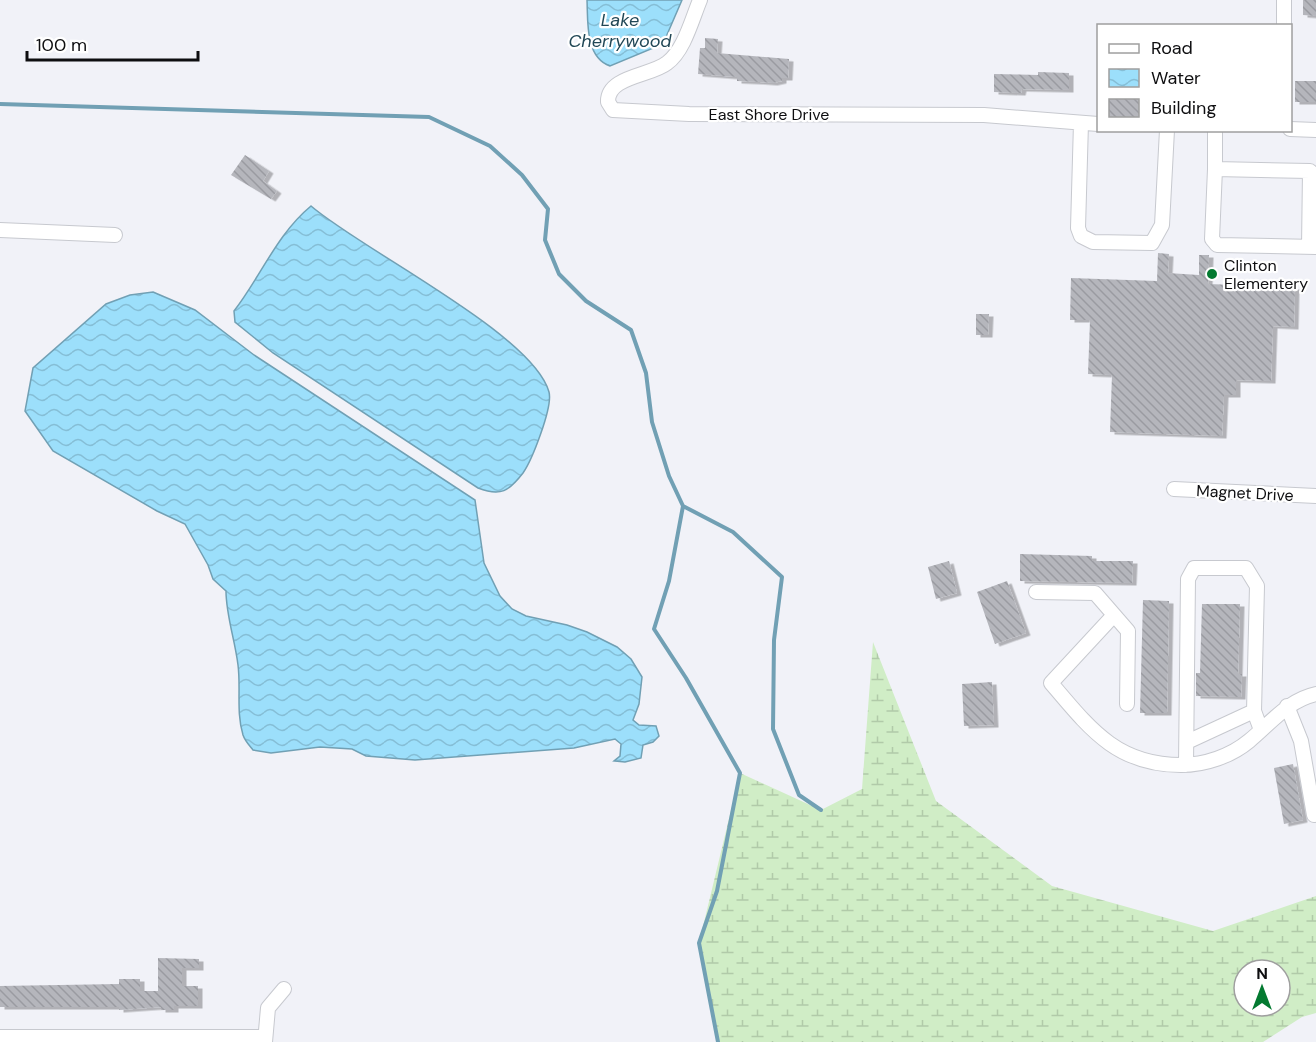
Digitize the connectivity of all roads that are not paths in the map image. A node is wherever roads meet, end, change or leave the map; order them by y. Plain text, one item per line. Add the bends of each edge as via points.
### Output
1 (700, 0) edge
2 (1284, 0) edge
3 (1284, 24) edge
4 (1081, 123) junction
5 (1097, 124) edge
6 (1292, 129) edge
7 (1316, 130) edge
8 (1167, 132) edge
9 (1215, 132) edge
10 (1215, 169) junction
11 (0, 230) edge
12 (115, 235) dead end
13 (1312, 247) edge
14 (1174, 489) dead end
15 (1316, 496) edge
16 (1036, 592) dead end
17 (1114, 615) junction
18 (1316, 693) edge
19 (1127, 704) dead end
20 (1287, 706) junction
21 (1254, 711) junction
22 (1261, 730) junction
23 (1187, 742) junction
24 (1186, 765) junction
25 (1314, 815) dead end
26 (284, 989) dead end
27 (0, 1037) edge
28 (265, 1039) edge
29 (128, 1040) edge

1 - 4 street, East Shore Drive via 676,55 659,68 611,90 608,102 613,110 984,116
2 - 3 street
4 - 5 street
4 - 8 street via 1078,228 1081,236 1093,242 1152,243 1159,235
6 - 7 street
9 - 10 street
10 - 13 street via 1310,171
10 - 13 street via 1212,239 1216,245
11 - 12 street
14 - 15 street, Magnet Drive
16 - 17 street via 1095,593
17 - 19 street via 1128,631
17 - 24 street via 1051,683 1089,728 1121,752 1146,763
18 - 20 street
20 - 22 street
20 - 25 street via 1301,741
21 - 22 street
21 - 23 street
21 - 23 street via 1257,586 1246,568 1194,568 1188,579
22 - 24 street via 1238,749 1219,758
23 - 24 street
26 - 28 street via 268,1008
27 - 29 street
28 - 29 street

